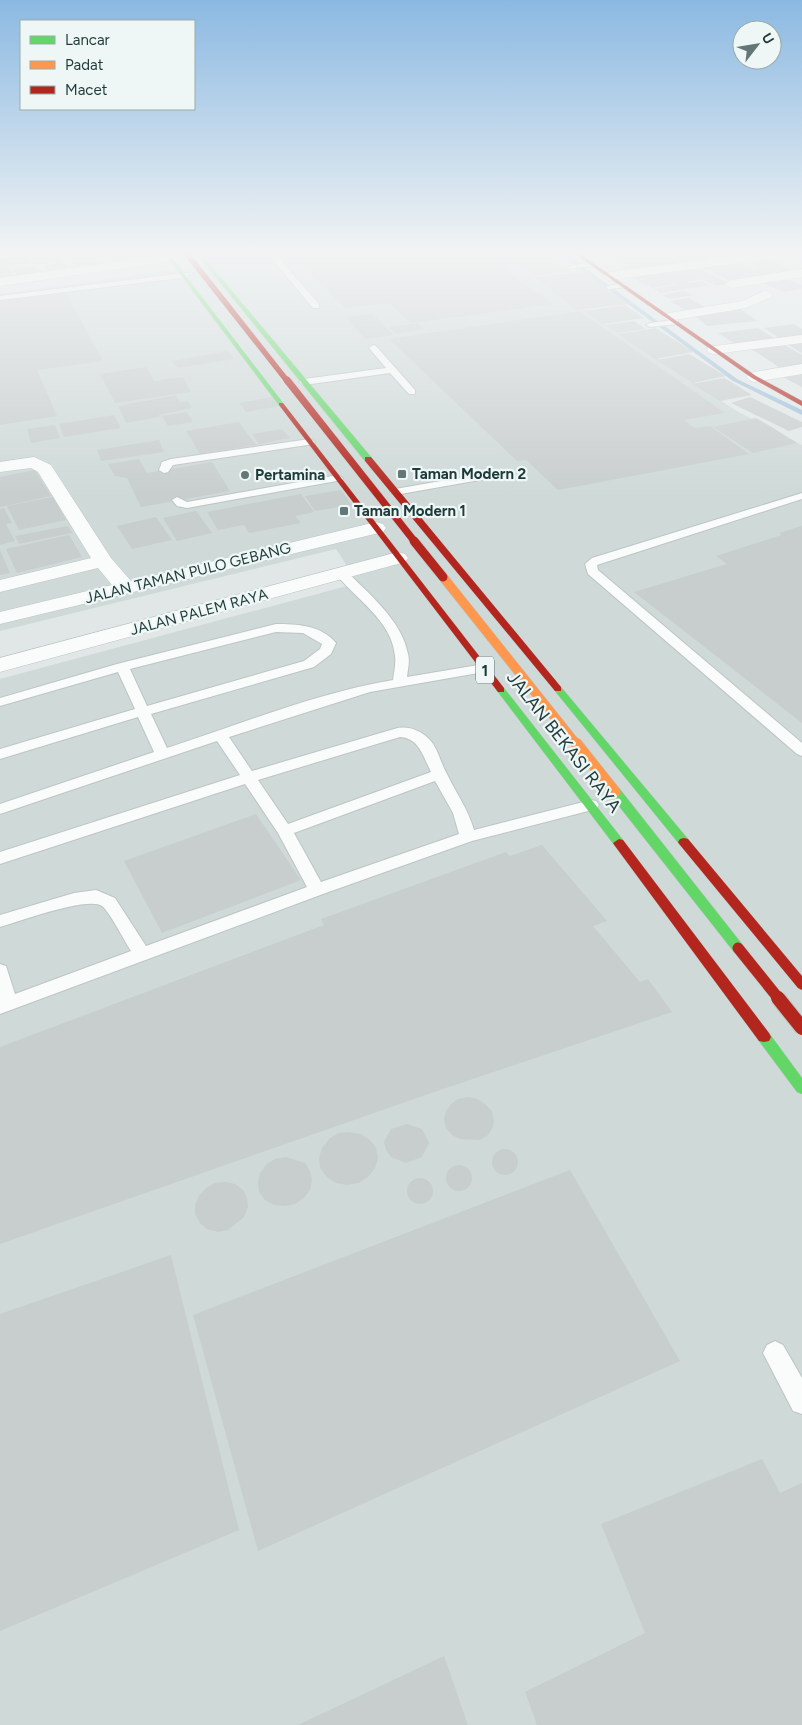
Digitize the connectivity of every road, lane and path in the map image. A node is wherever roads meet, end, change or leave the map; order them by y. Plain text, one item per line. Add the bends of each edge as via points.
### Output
1 (228, 334) edge
2 (251, 334) edge
3 (265, 334) edge
4 (690, 334) edge
5 (802, 339) edge
6 (373, 348) dead end
7 (714, 350) junction
8 (802, 369) edge
9 (391, 370) junction
10 (754, 377) junction
11 (304, 382) junction
12 (412, 392) dead end
13 (802, 404) edge
14 (310, 442) junction
15 (0, 466) edge
16 (164, 470) dead end
17 (487, 476) dead end
18 (338, 478) junction
19 (395, 492) junction
20 (802, 496) edge
21 (177, 500) dead end
22 (376, 528) junction
23 (398, 558) junction
24 (103, 561) junction
25 (457, 568) junction
26 (340, 572) junction
27 (413, 577) junction
28 (0, 586) edge
29 (126, 588) junction
30 (0, 618) edge
31 (0, 665) edge
32 (122, 667) junction
33 (484, 668) junction
34 (400, 682) junction
35 (0, 702) edge
36 (144, 711) junction
37 (582, 720) junction
38 (532, 731) junction
39 (221, 736) junction
40 (802, 751) edge
41 (0, 754) edge
42 (163, 755) junction
43 (439, 774) junction
44 (250, 777) junction
45 (591, 805) junction
46 (0, 809) edge
47 (285, 831) junction
48 (468, 837) junction
49 (0, 858) edge
50 (317, 890) junction
51 (0, 921) edge
52 (142, 954) junction
53 (0, 971) edge
54 (802, 985) edge
55 (4, 1005) edge
56 (802, 1028) edge
57 (802, 1088) edge
58 (775, 1353) dead end
59 (802, 1402) edge

1 - 14 main road, JALAN BEKASI RAYA / 1
2 - 56 main road, bridge
3 - 11 main road, JALAN BEKASI RAYA
4 - 7 main road
5 - 7 street
6 - 9 lane
7 - 10 main road
8 - 10 street
9 - 11 lane
9 - 12 lane
10 - 13 main road
11 - 19 main road, JALAN BEKASI RAYA
14 - 16 lane via 171,462
14 - 18 main road, JALAN BEKASI RAYA / 1
15 - 24 street via 34,462 46,469
17 - 19 lane
18 - 21 lane via 187,505
18 - 22 main road, JALAN BEKASI RAYA / 1
19 - 25 main road, JALAN BEKASI RAYA
20 - 40 lane via 591,564 592,571
22 - 23 main road, JALAN BEKASI RAYA / 1
22 - 29 street, JALAN TAMAN PULO GEBANG
23 - 26 street, JALAN PALEM RAYA
23 - 27 main road, JALAN BEKASI RAYA / 1
24 - 28 street
24 - 29 street
25 - 27 main road
25 - 37 main road, JALAN BEKASI RAYA
26 - 31 street, JALAN PALEM RAYA
26 - 34 lane via 373,606 398,640 402,655
27 - 33 main road, JALAN BEKASI RAYA / 1
29 - 30 street, JALAN TAMAN PULO GEBANG
32 - 35 lane
32 - 36 lane
32 - 36 lane via 276,628 316,632 329,643 326,651 309,664
33 - 34 lane
33 - 38 main road, JALAN BEKASI RAYA / 1
34 - 39 lane via 323,701
36 - 41 lane
36 - 42 lane
37 - 38 main road
37 - 54 main road, JALAN BEKASI RAYA
38 - 45 main road, JALAN BEKASI RAYA / 1
39 - 42 lane
39 - 44 lane
42 - 46 lane
43 - 44 lane via 425,743 412,733 399,732
43 - 47 lane
43 - 48 lane via 461,813
44 - 47 lane
44 - 49 lane
45 - 48 lane
45 - 57 main road, JALAN BEKASI RAYA / 1
47 - 50 lane
48 - 50 lane
50 - 52 lane
51 - 52 lane via 74,899 96,896 109,902
52 - 55 lane
53 - 55 lane
58 - 59 lane

